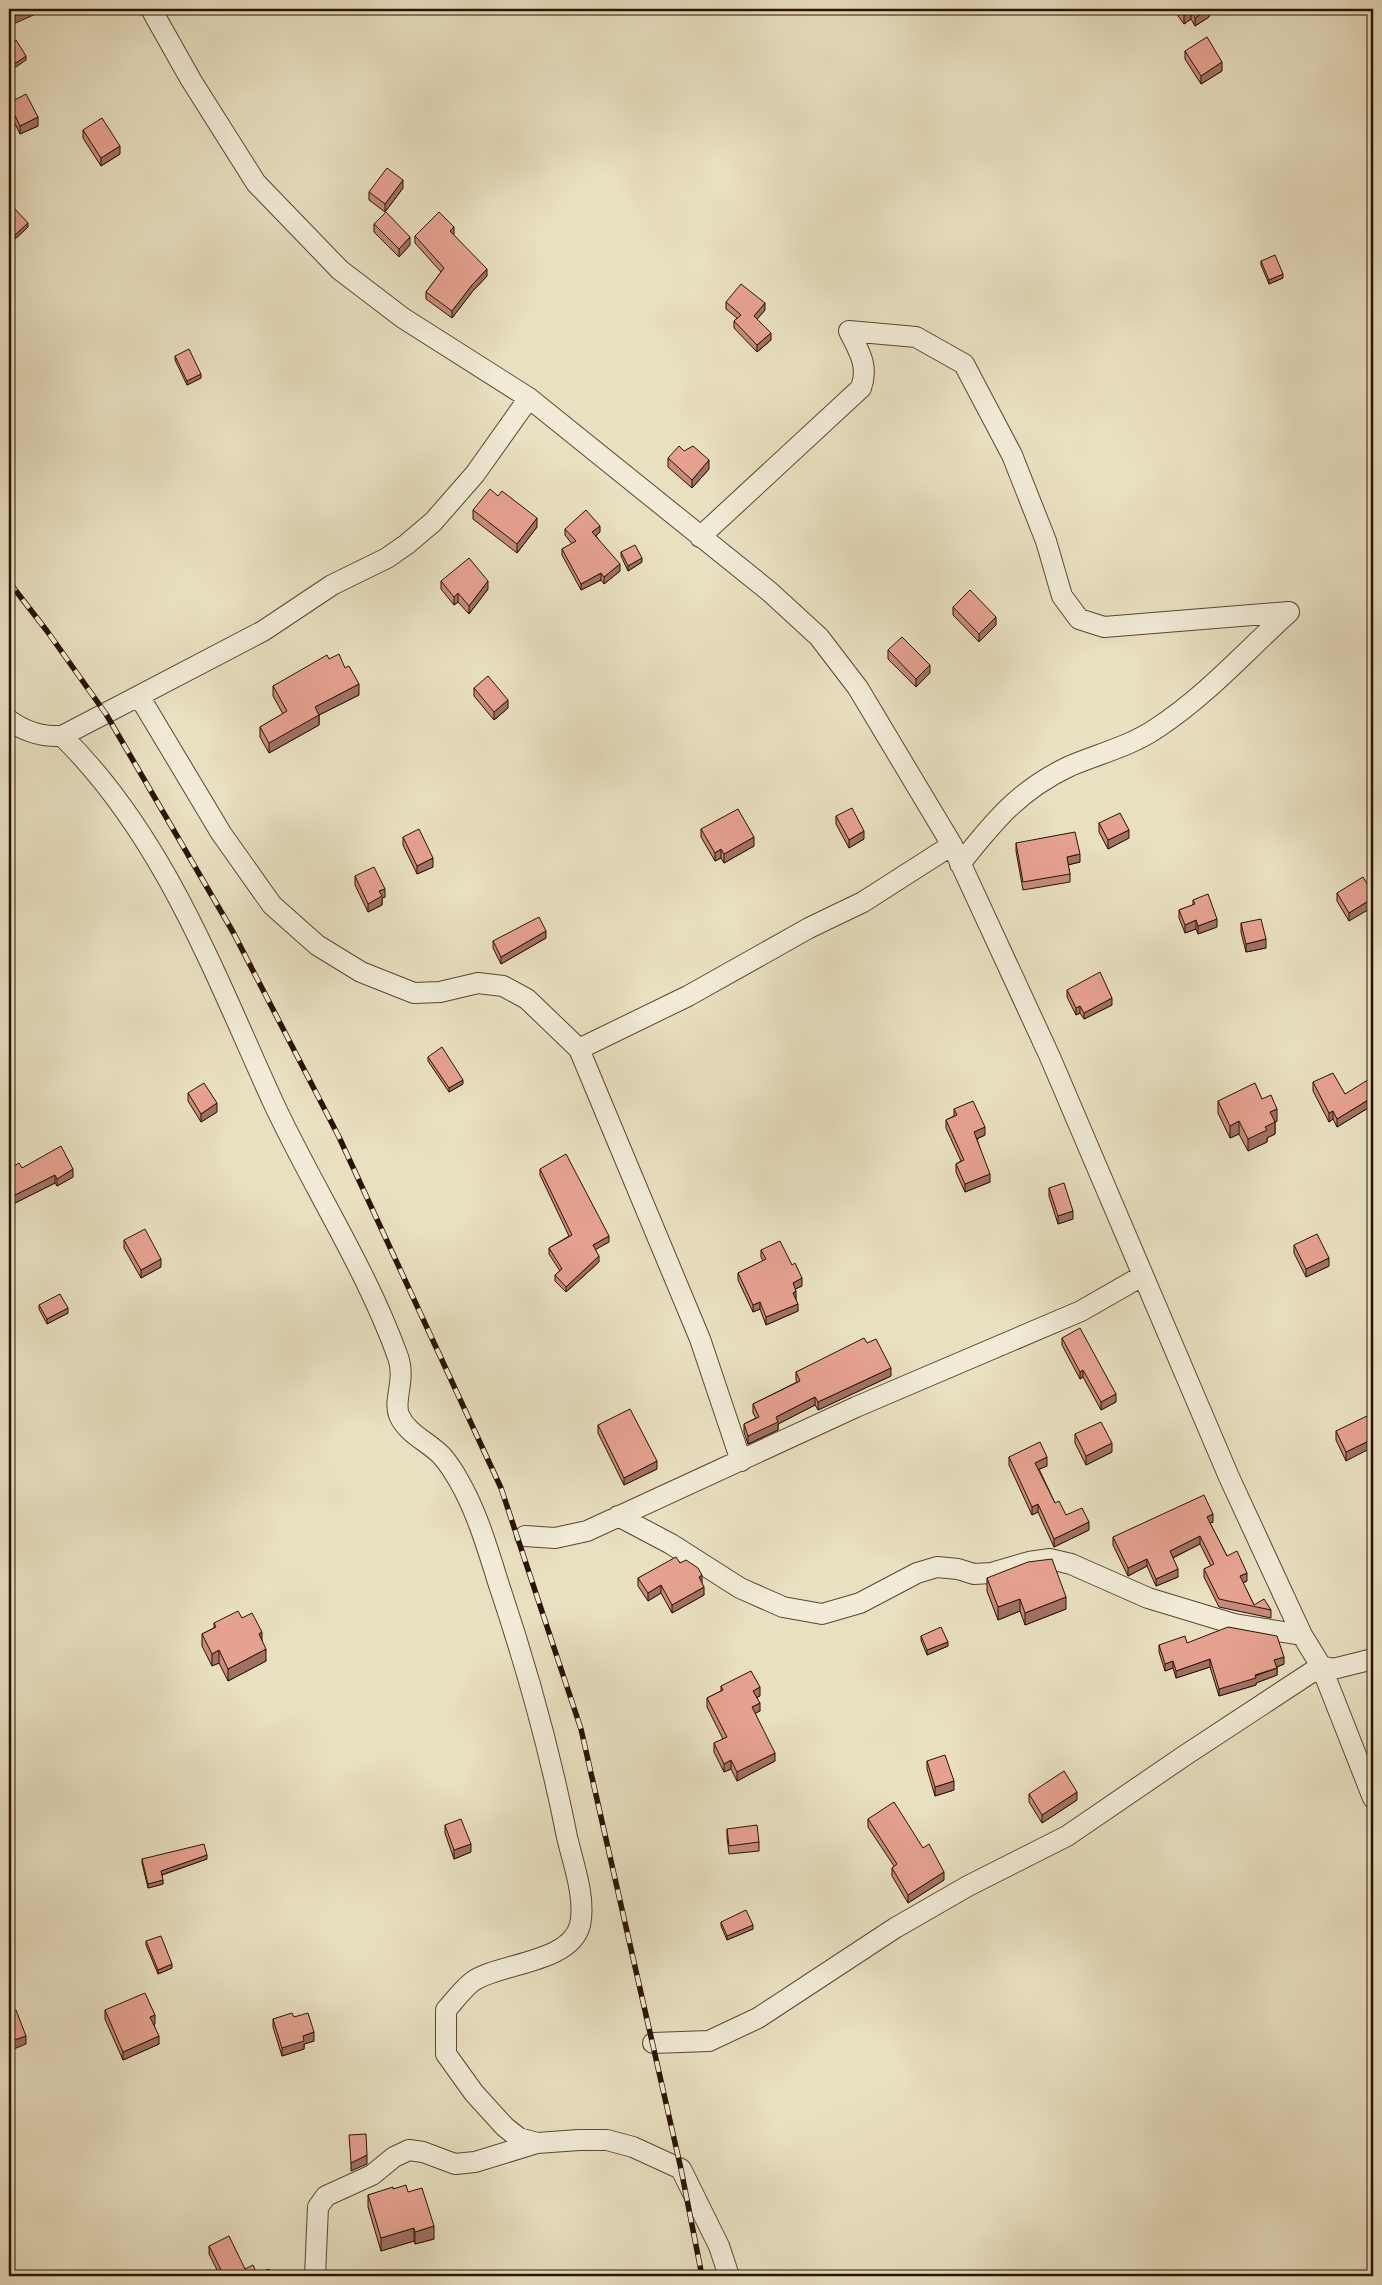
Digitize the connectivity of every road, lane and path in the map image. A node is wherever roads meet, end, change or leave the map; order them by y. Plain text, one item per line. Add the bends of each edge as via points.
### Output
1 (151, 9) edge
2 (529, 398) junction
3 (700, 537) junction
4 (139, 696) junction
5 (9, 720) edge
6 (62, 736) junction
7 (952, 845) junction
8 (960, 864) junction
9 (579, 1049) junction
10 (1142, 1276) junction
11 (741, 1461) junction
12 (618, 1516) junction
13 (525, 1536) dead end
14 (1302, 1635) junction
15 (1373, 1659) edge
16 (1321, 1666) junction
17 (1373, 1798) edge
18 (653, 2043) dead end
19 (537, 2143) junction
20 (315, 2276) edge
21 (729, 2276) edge

1 - 2 street via 256,183 340,270 403,318
2 - 3 street
2 - 4 street via 475,474 433,522 407,544 387,558 332,585 263,631
3 - 7 street via 770,592 819,637 884,728
3 - 8 street via 862,388 866,375 863,358 849,331 916,337 964,364 1012,455 1046,541 1062,596 1079,619 1104,627 1288,612 1189,704 1156,729 1068,767 1026,791 996,818
4 - 6 street
4 - 9 street via 221,833 266,896 317,945 361,972 414,993 440,992 478,983 503,986 527,999
5 - 6 street via 23,730 50,737
6 - 19 street via 104,780 140,829 165,873 274,1103 382,1318 401,1368 398,1414 412,1432 441,1455 459,1481 491,1561 546,1739 580,1898 580,1926 569,1944 539,1959 473,1980 446,2010 446,2054 474,2093 505,2127 519,2138
7 - 8 street
7 - 9 street via 863,902 809,928 688,996
8 - 10 street via 1050,1057
9 - 11 street via 700,1339
10 - 11 street via 1081,1311 856,1407
10 - 14 street
11 - 12 street
12 - 13 street via 586,1531 555,1538
12 - 14 street via 671,1544 740,1588 784,1607 822,1614 860,1603 937,1567 974,1574 991,1573 1050,1559 1071,1564 1148,1598 1234,1624
14 - 16 street
15 - 16 street via 1333,1669
16 - 17 street
16 - 18 street via 1067,1836 968,1886 895,1928 758,2018 709,2041
19 - 20 street via 475,2162 455,2164 409,2150 394,2157 372,2175 326,2196 318,2207
19 - 21 street via 607,2140 633,2147 681,2169 719,2246

